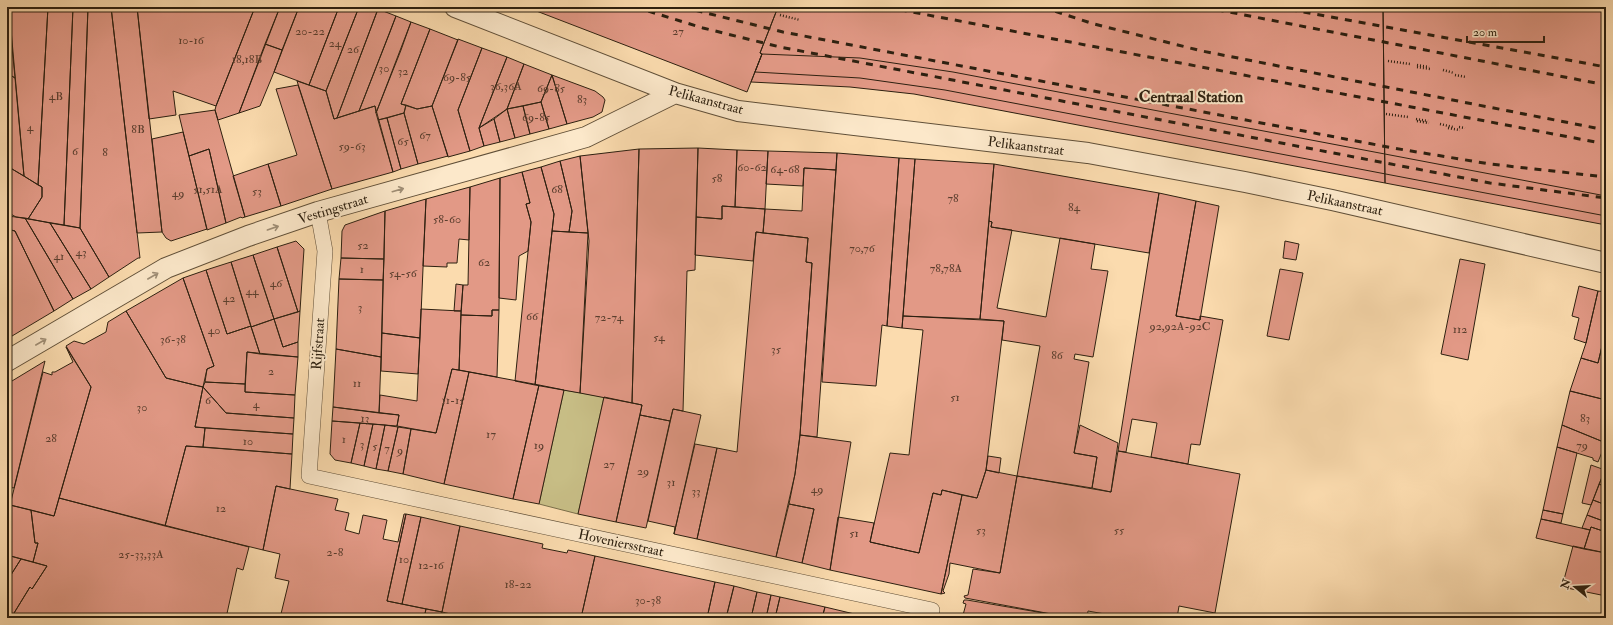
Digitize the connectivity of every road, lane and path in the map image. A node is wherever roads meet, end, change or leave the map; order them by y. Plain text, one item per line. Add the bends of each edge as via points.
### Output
1 (455, 7) edge
2 (780, 15) dead end
3 (800, 20) dead end
4 (1388, 61) dead end
5 (1410, 64) dead end
6 (1417, 66) dead end
7 (1429, 68) dead end
8 (1443, 71) dead end
9 (1459, 75) dead end
10 (675, 93) junction
11 (1386, 114) dead end
12 (1408, 117) dead end
13 (1417, 120) dead end
14 (1429, 122) dead end
15 (1440, 124) dead end
16 (1453, 126) dead end
17 (1449, 128) dead end
18 (1464, 128) dead end
19 (318, 212) junction
20 (1606, 263) edge
21 (7, 361) edge
22 (309, 476) joint
23 (931, 614) edge

1 - 10 street, Pelikaanstraat
2 - 3 path
4 - 5 path
6 - 7 path
8 - 9 path via 1466,77
19 -> 10 street, Vestingstraat via 586,136
10 - 20 street, Pelikaanstraat via 738,111 1088,154 1230,179
11 - 12 path
13 - 14 path
15 - 16 path
17 - 18 path
21 -> 19 street, Vestingstraat via 166,268
19 - 22 street, Rijfstraat via 325,251
22 - 23 street, Hoveniersstraat

